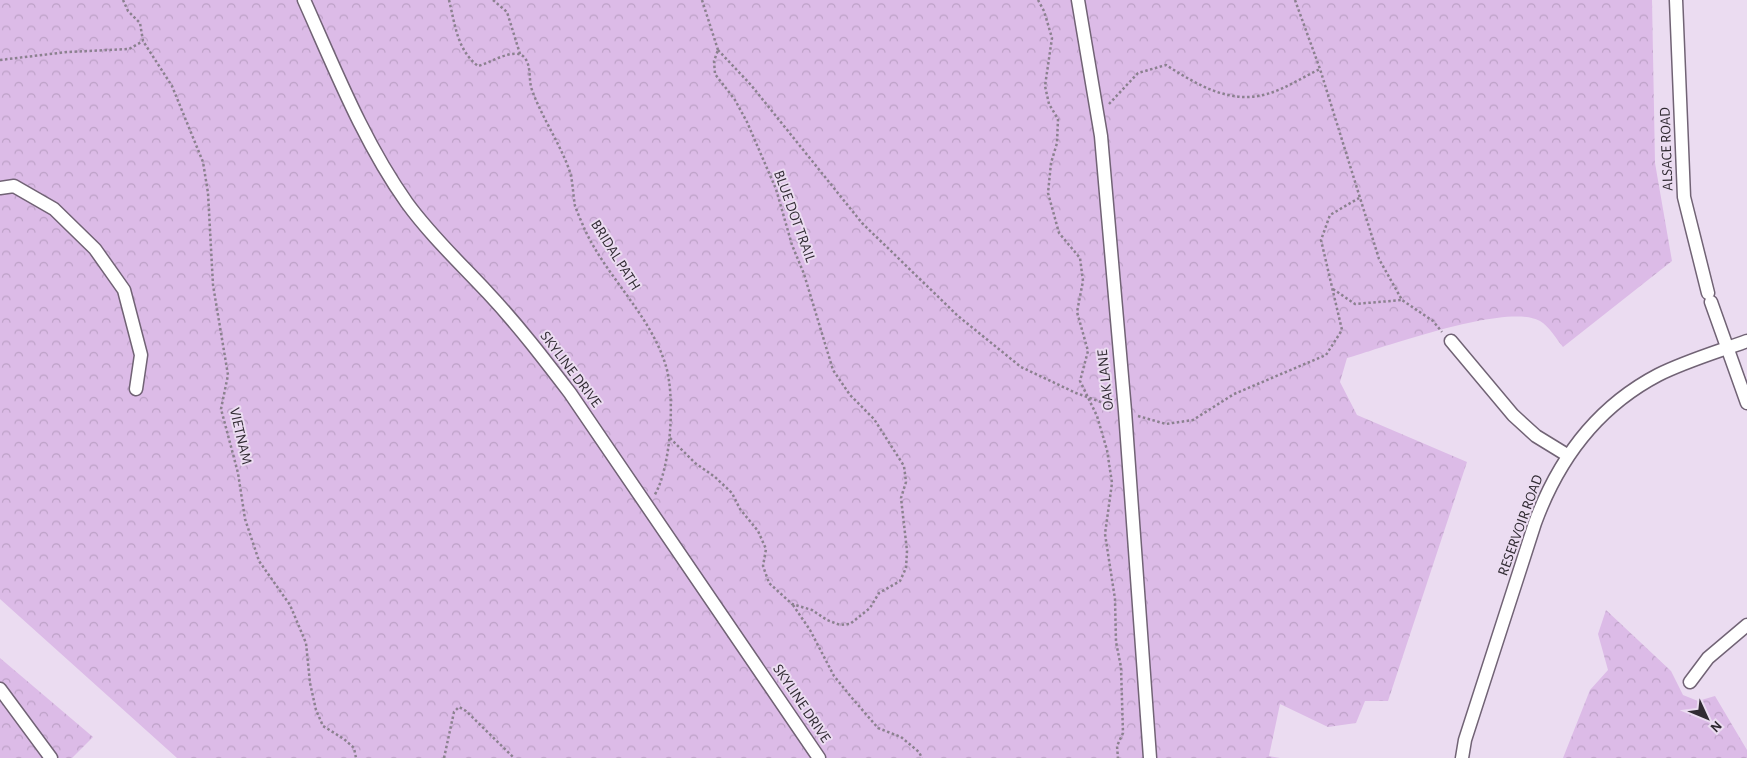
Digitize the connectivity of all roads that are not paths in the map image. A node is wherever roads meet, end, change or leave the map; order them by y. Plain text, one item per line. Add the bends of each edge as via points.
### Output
1 (304, 0) edge
2 (1078, 0) edge
3 (1676, 0) edge
4 (0, 188) edge
5 (1451, 341) road end
6 (1747, 342) edge
7 (1729, 348) junction
8 (136, 389) dead end
9 (1747, 403) edge
10 (1567, 455) junction
11 (1747, 625) edge
12 (1690, 682) dead end
13 (0, 690) edge
14 (50, 758) edge
15 (820, 758) edge
16 (1150, 758) edge
17 (1462, 758) edge

1 - 15 street, SKYLINE DRIVE via 364,132 408,203 440,244 535,346 570,393
2 - 16 street, OAK LANE via 1101,136
3 - 7 street, ALSACE ROAD via 1684,197 1710,298
4 - 8 street via 14,186 54,209 95,249 124,290 141,355
5 - 10 street via 1513,416 1536,436
6 - 7 street, RESERVOIR ROAD
7 - 9 street, ALSACE ROAD
7 - 10 street, RESERVOIR ROAD via 1677,366 1640,386 1594,424
10 - 17 street, RESERVOIR ROAD via 1548,488 1534,523
11 - 12 street via 1714,652
13 - 14 street

